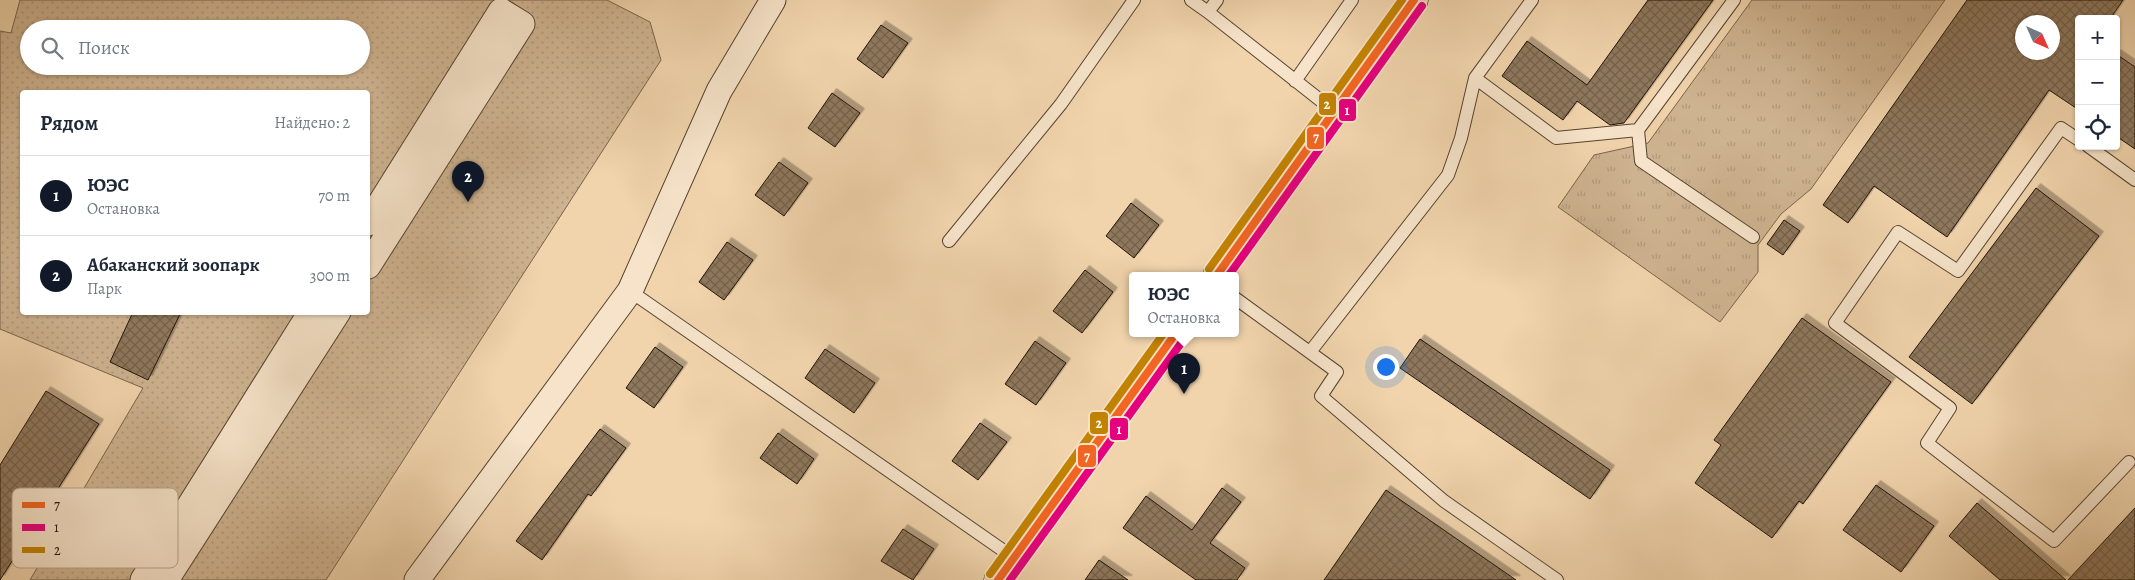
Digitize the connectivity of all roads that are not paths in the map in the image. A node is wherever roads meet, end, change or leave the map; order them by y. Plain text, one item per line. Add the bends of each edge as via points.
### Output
1 (773, 0) edge
2 (1134, 0) edge
3 (1190, 0) edge
4 (1217, 0) edge
5 (1352, 0) edge
6 (1414, 0) edge
7 (1532, 0) edge
8 (1734, 0) edge
9 (1208, 12) junction
10 (1475, 78) junction
11 (1295, 80) junction
12 (1334, 111) junction
13 (1638, 130) junction
14 (2075, 137) edge
15 (2094, 150) edge
16 (2135, 180) edge
17 (370, 220) edge
18 (1752, 237) dead end
19 (949, 241) dead end
20 (370, 263) edge
21 (1219, 272) edge
22 (630, 292) junction
23 (1239, 301) edge
24 (309, 315) edge
25 (336, 315) edge
26 (1173, 337) edge
27 (1310, 352) junction
28 (2129, 462) dead end
29 (178, 525) edge
30 (1014, 558) junction
31 (178, 561) edge
32 (151, 568) edge
33 (174, 568) edge
34 (144, 580) edge
35 (166, 580) edge
36 (417, 580) edge
37 (998, 580) edge
38 (1556, 580) edge

1 - 22 street via 719,91
2 - 19 lane via 1060,104
3 - 9 lane
4 - 9 lane
5 - 11 lane
6 - 12 main road
7 - 10 lane
8 - 13 lane
9 - 11 lane
10 - 13 lane via 1556,138
10 - 27 lane via 1461,138 1448,175
11 - 12 lane
12 - 21 main road
13 - 18 lane via 1641,161
14 - 28 lane via 2061,128 1958,271 1898,232 1835,323 1950,408 1927,443 2054,541
15 - 16 lane
17 - 20 street via 501,11 522,24
22 - 30 lane
22 - 36 street
23 - 27 lane
24 - 29 street
25 - 31 street
26 - 30 main road
27 - 38 lane via 1337,372 1321,396 1444,501
30 - 37 main road
32 - 34 street
33 - 35 street

